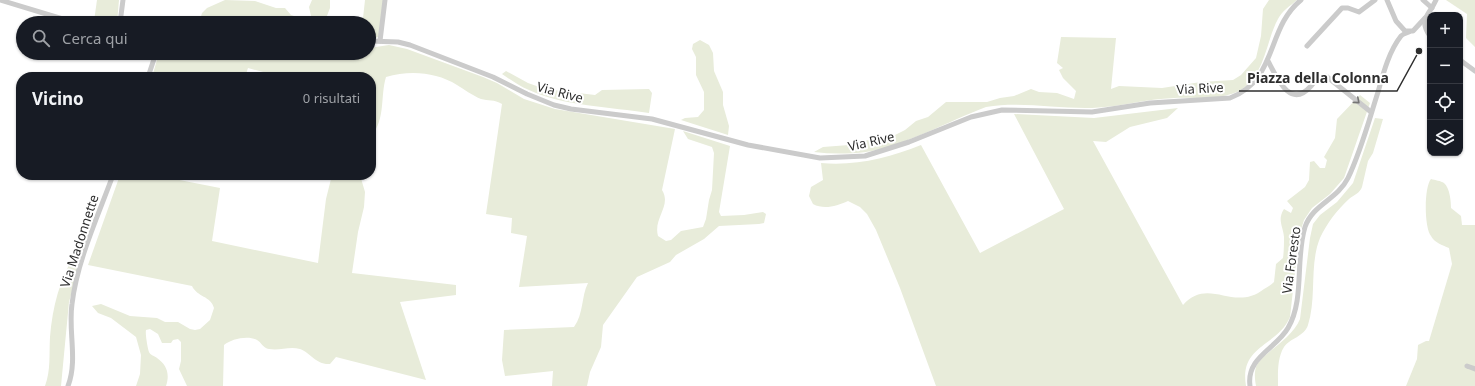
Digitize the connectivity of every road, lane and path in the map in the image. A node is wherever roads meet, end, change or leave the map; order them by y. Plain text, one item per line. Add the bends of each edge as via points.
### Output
1 (0, 0) edge
2 (123, 0) edge
3 (385, 0) edge
4 (1301, 0) edge
5 (1375, 0) edge
6 (1387, 0) edge
7 (1423, 0) edge
8 (1436, 0) edge
9 (1432, 8) junction
10 (53, 16) edge
11 (121, 16) edge
12 (1425, 18) junction
13 (1427, 31) edge
14 (1406, 32) junction
15 (1427, 34) edge
16 (376, 41) edge
17 (379, 41) junction
18 (1307, 46) dead end
19 (154, 60) edge
20 (1268, 62) junction
21 (1463, 62) edge
22 (1475, 71) edge
23 (150, 72) edge
24 (1371, 112) junction
25 (111, 180) edge
26 (1468, 366) dead end
27 (1475, 370) edge
28 (68, 386) edge
29 (1250, 386) edge

1 - 10 street
2 - 11 street
3 - 17 street
4 - 20 street, Via Rive via 1292,7 1282,22
5 - 18 street via 1359,12 1342,8
6 - 14 street via 1399,26
7 - 9 street
8 - 9 street, Via Foresto
9 - 12 street, Via Foresto
12 - 13 street via 1424,26
12 - 14 street, Via Foresto via 1416,29
14 - 15 street
14 - 24 street, Via Foresto via 1386,67
16 - 17 street, Via Rive
17 - 20 street, Via Rive via 404,44 454,61 554,105 652,119 748,145 825,158 864,156 902,145 975,116 1002,110 1092,112 1150,103 1230,98 1240,94 1256,81
19 - 23 street
20 -> 24 street via 1289,93 1302,94 1318,78 1326,76
21 - 22 street
24 - 29 street, Via Foresto via 1353,167 1344,185 1318,207 1308,221 1302,239 1293,318 1284,335 1252,366
25 - 28 street, Via Madonnette via 75,285 70,318 73,365
26 - 27 street

